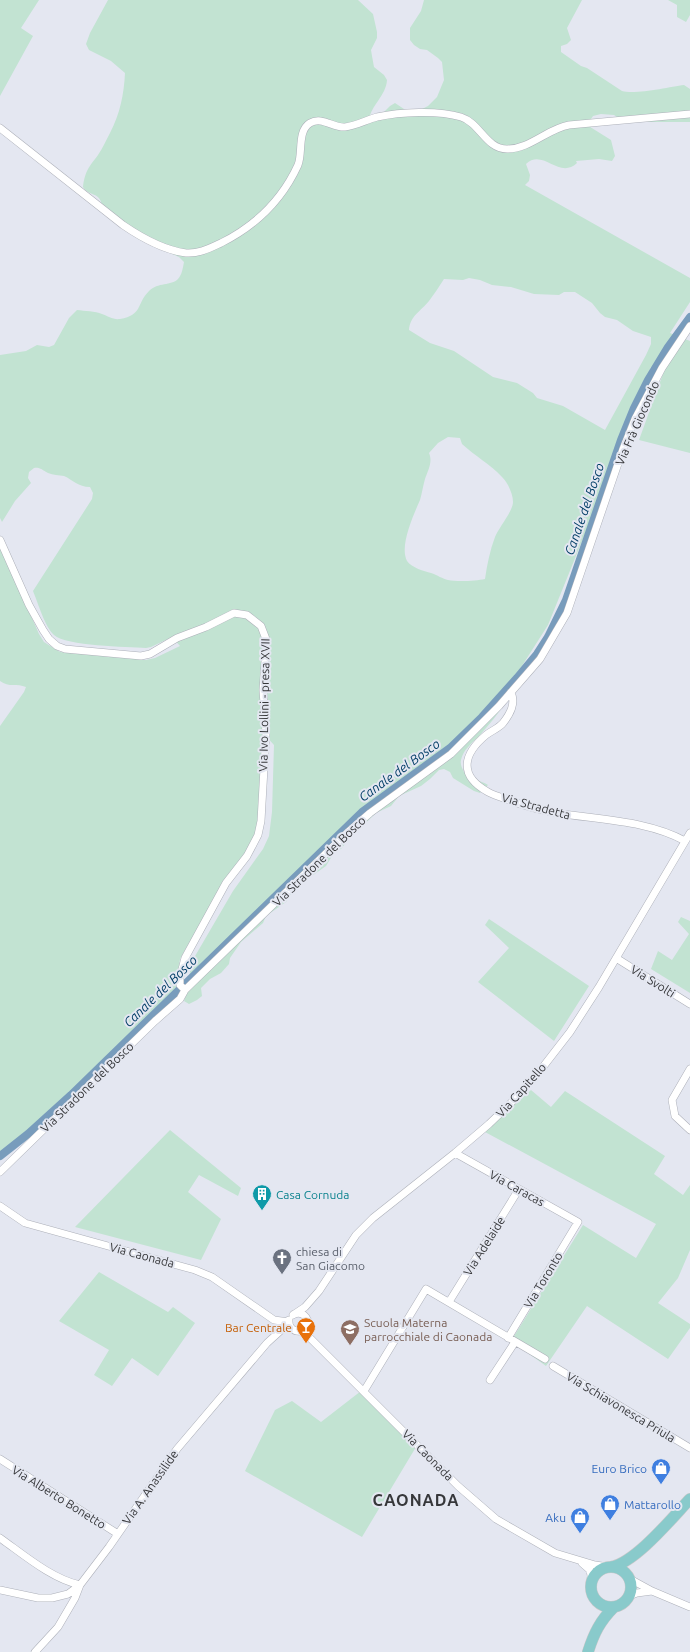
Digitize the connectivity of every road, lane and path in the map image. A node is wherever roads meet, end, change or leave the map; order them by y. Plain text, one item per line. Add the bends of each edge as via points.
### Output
1 (690, 114) edge
2 (0, 128) edge
3 (690, 326) edge
4 (597, 527) joint
5 (0, 540) edge
6 (511, 692) junction
7 (688, 837) edge
8 (616, 958) junction
9 (184, 988) junction
10 (690, 1004) edge
11 (690, 1068) edge
12 (690, 1130) edge
13 (455, 1153) junction
14 (0, 1172) edge
15 (519, 1189) junction
16 (0, 1206) edge
17 (578, 1222) joint
18 (449, 1302) junction
19 (305, 1307) junction
20 (306, 1317) junction
21 (290, 1319) junction
22 (307, 1325) junction
23 (281, 1330) junction
24 (299, 1331) junction
25 (311, 1339) junction
26 (511, 1340) junction
27 (545, 1359) dead end
28 (553, 1366) dead end
29 (490, 1380) dead end
30 (364, 1391) junction
31 (690, 1448) edge
32 (0, 1459) edge
33 (690, 1499) edge
34 (118, 1534) junction
35 (0, 1538) edge
36 (639, 1551) junction
37 (580, 1561) junction
38 (610, 1567) junction
39 (629, 1577) junction
40 (592, 1581) junction
41 (80, 1585) junction
42 (0, 1590) edge
43 (652, 1591) junction
44 (629, 1596) junction
45 (596, 1600) junction
46 (614, 1607) junction
47 (690, 1607) edge
48 (596, 1629) junction
49 (35, 1652) edge
50 (588, 1652) edge

1 - 2 street via 568,124 526,145 506,149 491,143 470,122 446,114 403,113 340,127 316,121 309,123 305,128 298,165 268,210 226,241 200,252 188,253 170,249 138,235
3 - 4 street, Via Frà Giocondo via 662,368 635,419
4 - 6 street, Via Stradone del Bosco via 567,613 540,659
5 - 9 street, Via Ivo Lollini - presa XVII via 43,630 49,639 65,649 141,656 234,613 248,615 264,632 266,647 263,690 266,733 258,835 247,856 226,883 185,958 181,969
6 - 7 street, Via Stradetta via 514,698 512,708 501,724 486,735 469,754 468,775 479,786 489,793 520,804 573,816 663,830
6 - 9 street, Via Stradone del Bosco via 451,754 370,813 347,833
7 - 8 street, Via Capitello
8 - 10 street, Via Svolti
8 - 13 street, Via Capitello via 570,1032 539,1072 505,1108
9 - 14 street, Via Stradone del Bosco via 180,999
11 - 12 street via 672,1100 675,1116
13 - 15 street, Via Caracas
13 - 19 street, Via Capitello via 392,1202 356,1235 319,1291
15 - 17 street, Via Caracas
15 - 18 street, Via Adelaide
16 - 21 street, Via Caonada via 25,1223 195,1270 212,1277 274,1320
17 - 26 street, Via Toronto
18 - 26 street
18 - 30 street via 426,1289
19 - 20 street
19 - 21 street, Via Capitello
20 - 21 street, Via Caonada via 298,1313
20 - 22 street, Via Caonada
21 - 23 street, Via A. Anassilide
21 - 24 street, Via Caonada via 290,1327
22 - 24 street
22 - 25 street, Via Caonada
23 - 24 street
23 - 34 street, Via A. Anassilide via 177,1449
24 - 25 street, Via Caonada
25 - 30 street, Via Caonada
26 - 27 street
26 - 29 street, Via Toronto
28 - 31 street, Via Schiavonesca Priula
30 - 37 street, Via Caonada via 458,1486 496,1520 555,1553
32 - 34 street, Via Alberto Bonetto
33 - 36 main road
34 - 41 street, Via A. Anassilide
35 - 41 street via 55,1576
36 - 38 main road via 618,1566
36 - 39 main road
37 - 38 street, Via Caonada
37 - 40 street via 590,1570
38 - 39 main road via 622,1570
38 - 40 main road via 598,1572
39 - 43 street
39 - 44 main road
40 - 45 main road via 592,1592
41 - 42 street, Via A. Anassilide via 68,1594 52,1598 38,1598
41 - 49 street via 58,1627
43 - 44 street
43 - 47 street
44 - 46 main road via 624,1603
45 - 46 main road
45 - 48 main road
46 - 48 main road
48 - 50 main road

